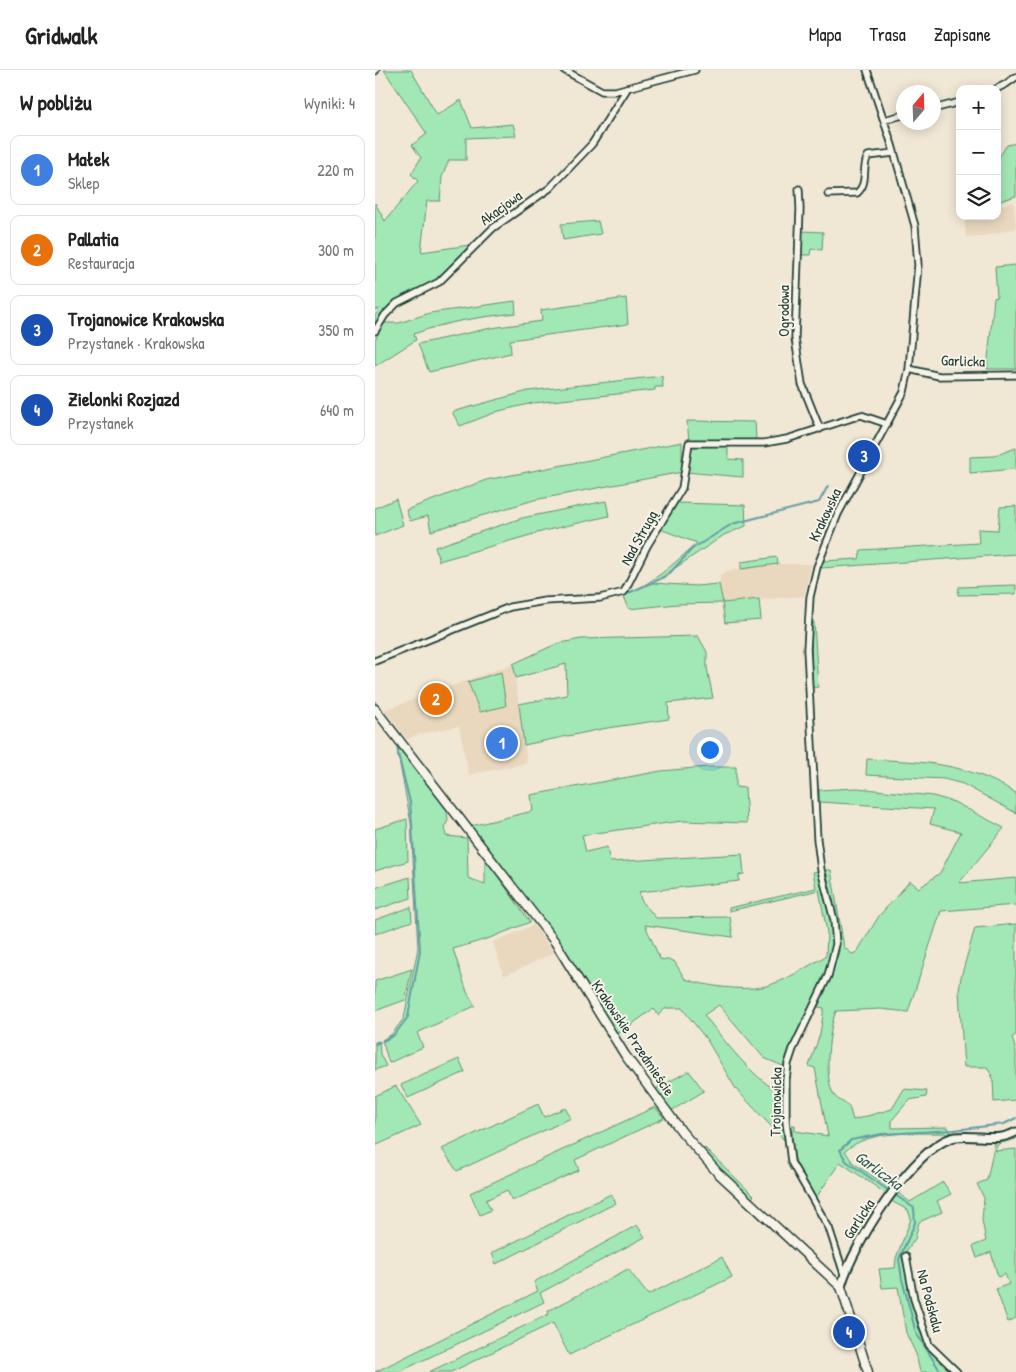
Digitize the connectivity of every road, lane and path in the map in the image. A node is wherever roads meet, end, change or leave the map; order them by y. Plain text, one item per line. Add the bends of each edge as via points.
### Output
1 (564, 70) edge
2 (695, 70) edge
3 (867, 70) edge
4 (1016, 77) edge
5 (1001, 87) edge
6 (627, 89) junction
7 (956, 103) edge
8 (941, 107) edge
9 (896, 117) edge
10 (884, 120) junction
11 (894, 153) junction
12 (799, 189) dead end
13 (828, 194) dead end
14 (375, 331) edge
15 (909, 369) junction
16 (1016, 375) edge
17 (887, 424) junction
18 (820, 429) junction
19 (375, 660) edge
20 (375, 709) edge
21 (821, 870) joint
22 (1016, 1132) edge
23 (905, 1256) dead end
24 (844, 1274) junction
25 (841, 1287) junction
26 (867, 1372) edge
27 (957, 1372) edge

1 - 6 street via 602,91
2 - 6 street
3 - 10 street, Krakowska
4 - 5 street
6 - 14 street, Akacjowa via 592,144 550,188 493,228 439,282 397,303
7 - 8 street
9 - 10 street
10 - 11 street, Krakowska
11 - 13 street via 868,156 863,186 857,193
11 - 15 street, Krakowska via 915,226 918,252
12 - 18 street, Ogrodowa via 795,338 802,384
15 - 16 street, Garlicka via 939,376
15 - 17 street, Krakowska via 904,392
17 - 18 street, Nad Strugą via 861,415
17 - 21 street, Krakowska via 838,514 820,559 810,597 807,666
18 - 19 street, Nad Strugą via 791,439 764,443 689,443 682,488 624,592 600,598 509,607
20 - 25 main road, Krakowskie Przedmieście via 555,942 633,1068 682,1132 717,1172
21 - 24 street, Trojanowicka via 835,927 834,958 788,1064 786,1121 791,1162 829,1228
22 - 24 street, Garlicka via 991,1139 955,1137 932,1149 919,1160 868,1226
23 - 27 street, Na Podskalu via 926,1339
24 - 25 street, Garlicka
25 - 26 main road, Krakowskie Przedmieście

